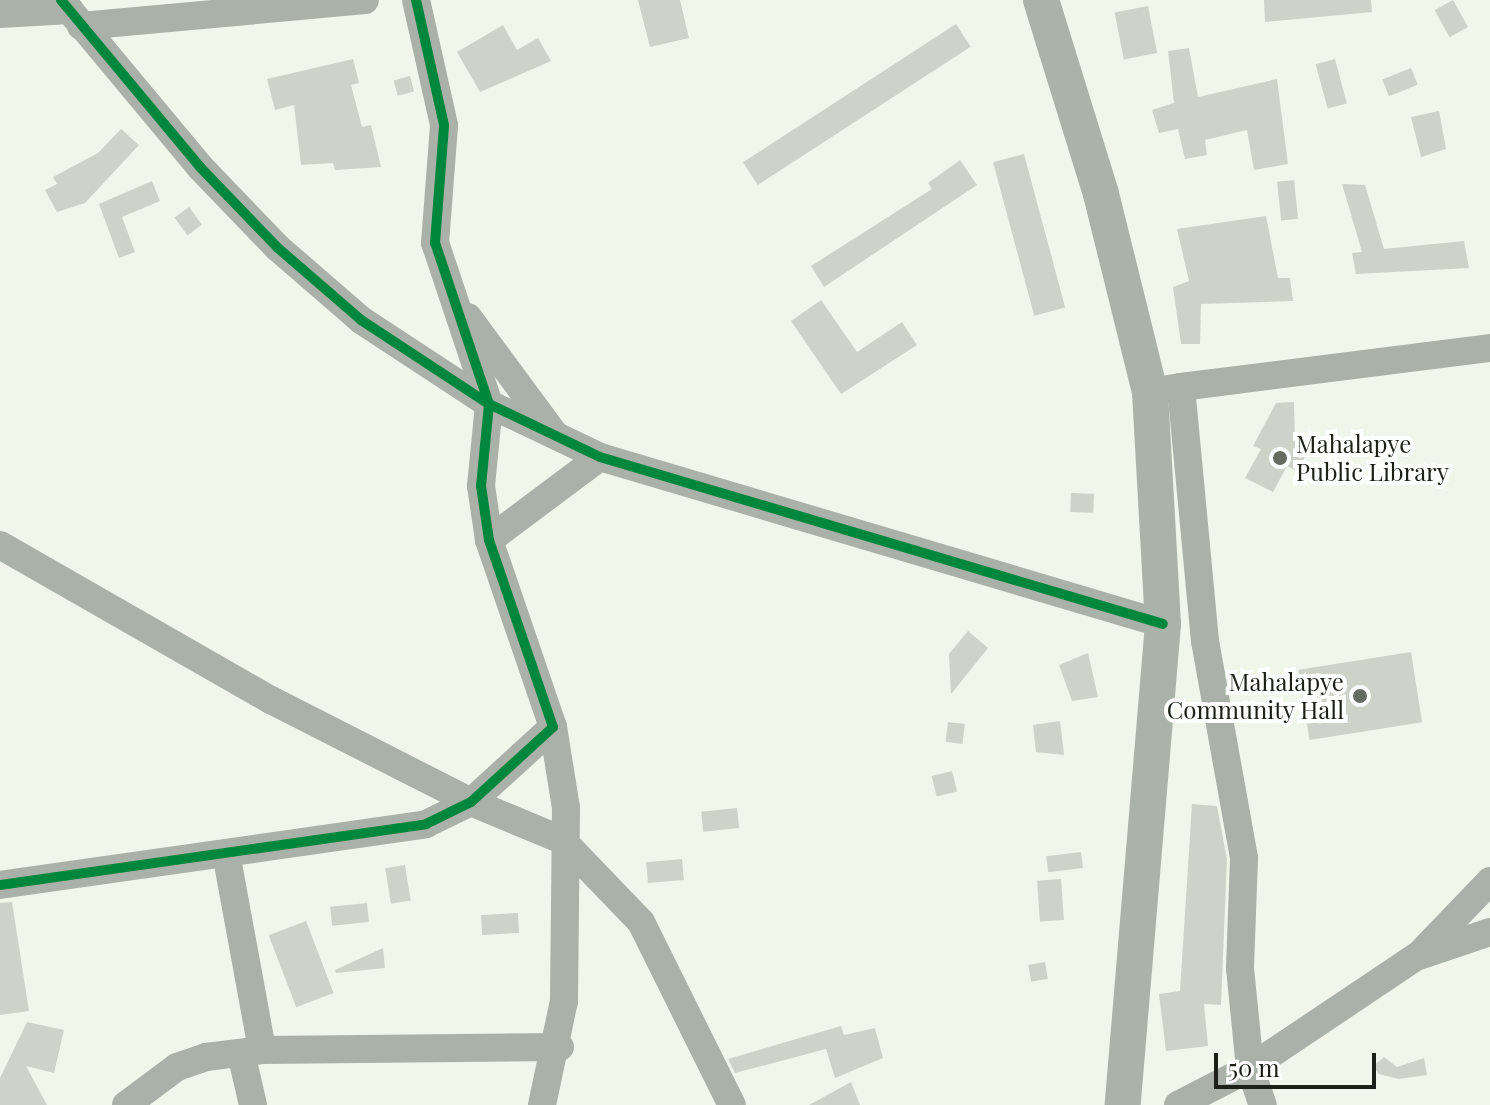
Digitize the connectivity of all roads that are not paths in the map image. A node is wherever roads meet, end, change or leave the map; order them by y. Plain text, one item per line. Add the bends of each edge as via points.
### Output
1 (365, 0) edge
2 (416, 0) edge
3 (1041, 0) edge
4 (71, 12) edge
5 (0, 14) edge
6 (460, 307) junction
7 (1490, 348) edge
8 (1166, 390) junction
9 (489, 404) junction
10 (556, 438) junction
11 (600, 457) junction
12 (489, 540) junction
13 (0, 545) edge
14 (14, 566) edge
15 (1163, 624) junction
16 (553, 727) junction
17 (471, 802) junction
18 (562, 840) junction
19 (226, 853) junction
20 (1490, 881) edge
21 (0, 885) edge
22 (1490, 932) edge
23 (1416, 957) junction
24 (560, 1047) junction
25 (252, 1052) junction
26 (1250, 1068) junction
27 (126, 1105) edge
28 (253, 1105) edge
29 (542, 1105) edge
30 (732, 1105) edge
31 (1123, 1105) edge
32 (1178, 1105) edge
33 (1263, 1105) edge

1 - 4 street
2 - 6 street via 444,125 435,243
3 - 8 main road
4 - 5 street
4 - 9 street via 278,248 361,320
6 - 9 street
6 - 10 street
7 - 8 street
8 - 15 main road
8 - 26 street via 1244,858 1240,968
9 - 10 street
9 - 12 street via 481,486
10 - 11 street
11 - 12 street
11 - 15 street
12 - 16 street
13 - 14 street
14 - 17 street
15 - 31 main road
16 - 17 street
16 - 18 street via 566,808
17 - 18 street
17 - 19 street via 426,824
18 - 24 street
18 - 30 street via 641,922
19 - 21 street
19 - 25 street
20 - 23 street
22 - 23 street
23 - 26 street
24 - 25 street
24 - 29 street
25 - 27 street via 177,1067
25 - 28 street
26 - 32 street
26 - 33 street

